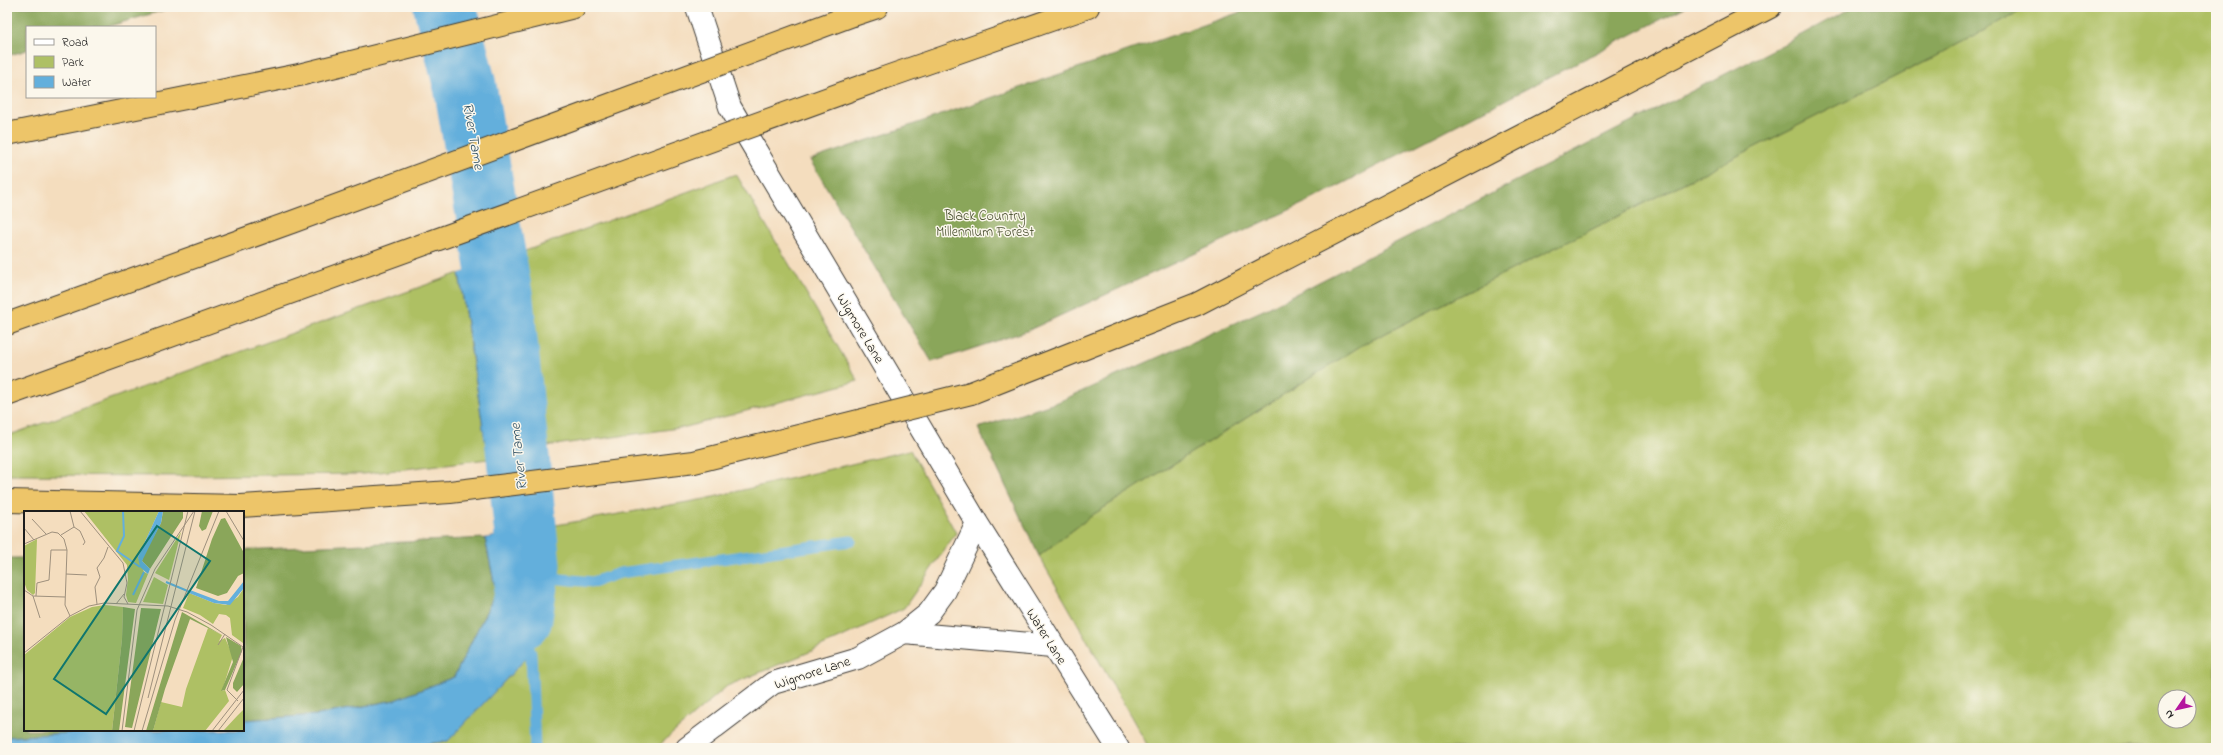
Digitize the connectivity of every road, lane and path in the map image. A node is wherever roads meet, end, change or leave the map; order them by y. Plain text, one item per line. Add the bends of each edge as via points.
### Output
1 (574, 7) edge
2 (697, 7) edge
3 (877, 7) edge
4 (1088, 7) edge
5 (1770, 7) edge
6 (7, 134) edge
7 (7, 324) edge
8 (7, 395) edge
9 (7, 501) edge
10 (977, 523) junction
11 (904, 633) junction
12 (1053, 646) junction
13 (687, 748) edge
14 (1118, 748) edge

1 - 6 highway via 299,75
2 - 10 street, Wigmore Lane via 730,107
3 - 7 highway, bridge
4 - 8 highway, bridge via 884,78
5 - 9 highway, bridge via 1197,304 971,393 694,462 450,492 241,506
10 - 11 street, Wigmore Lane via 945,591 929,613
10 - 12 street, Water Lane
11 - 12 street
11 - 13 street, Wigmore Lane via 858,658 773,683
12 - 14 street, Water Lane

